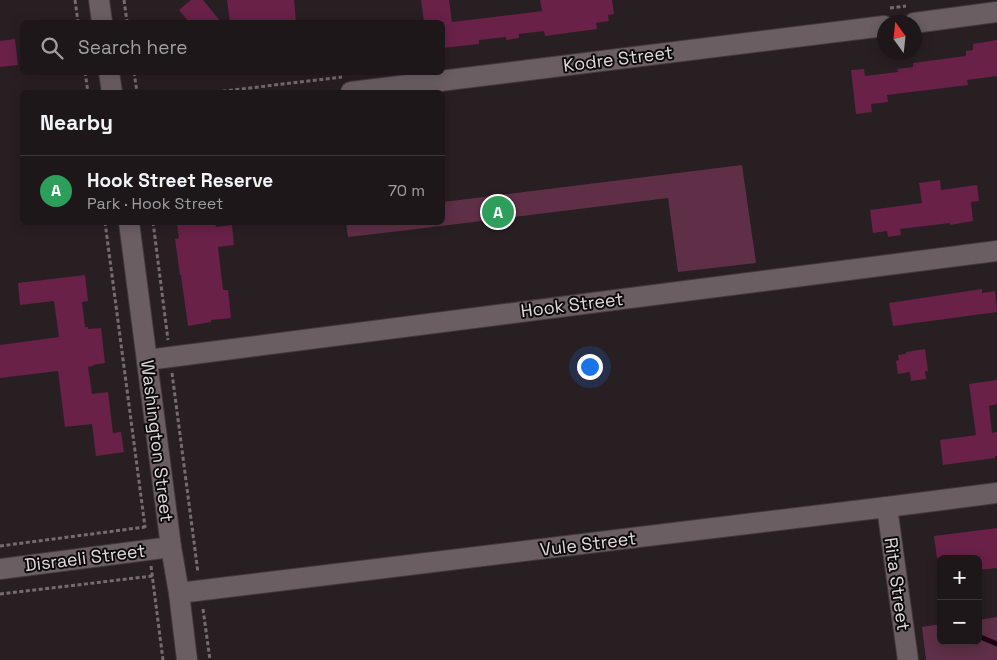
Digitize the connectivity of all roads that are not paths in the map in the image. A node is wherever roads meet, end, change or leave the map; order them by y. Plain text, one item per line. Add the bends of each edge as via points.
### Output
1 (99, 0) edge
2 (997, 12) edge
3 (102, 20) edge
4 (922, 22) edge
5 (877, 27) edge
6 (445, 74) edge
7 (109, 75) edge
8 (432, 75) edge
9 (349, 84) edge
10 (112, 90) edge
11 (129, 225) edge
12 (997, 251) edge
13 (147, 360) junction
14 (997, 493) edge
15 (887, 507) junction
16 (171, 547) junction
17 (0, 569) edge
18 (178, 593) junction
19 (187, 660) edge
20 (908, 660) edge

1 - 3 street
2 - 4 street
5 - 6 street, Kodre Street
7 - 10 street
8 - 9 street, Kodre Street
11 - 13 street, Washington Street
12 - 13 street, Hook Street
13 - 16 street, Washington Street
14 - 15 street, Vule Street
15 - 18 street, Vule Street
15 - 20 street, Rita Street
16 - 17 street, Disraeli Street
16 - 18 street, Washington Street
18 - 19 street, Washington Street

